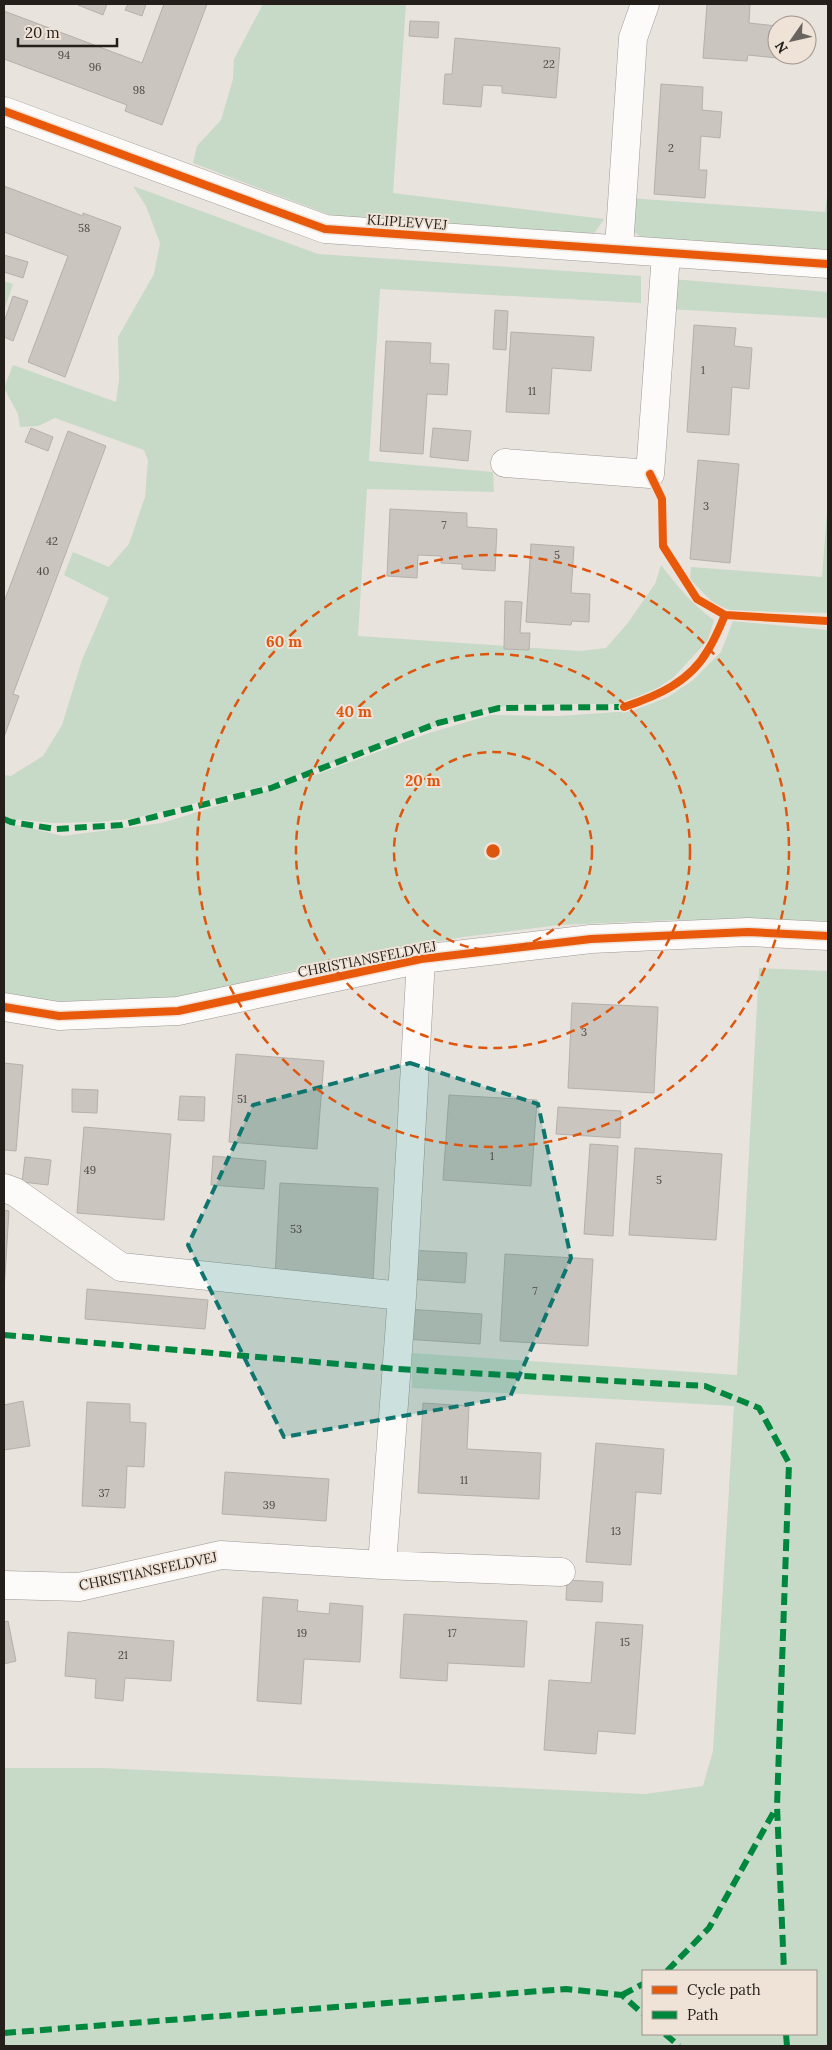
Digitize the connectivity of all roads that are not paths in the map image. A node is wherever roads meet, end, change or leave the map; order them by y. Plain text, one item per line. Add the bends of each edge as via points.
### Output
1 (645, 4) edge
2 (4, 111) edge
3 (619, 248) junction
4 (666, 254) junction
5 (828, 264) edge
6 (504, 463) dead end
7 (828, 936) edge
8 (420, 959) junction
9 (4, 1007) edge
10 (4, 1188) edge
11 (402, 1296) junction
12 (382, 1565) junction
13 (561, 1572) dead end
14 (4, 1585) edge

1 - 3 street via 633,38
2 - 3 street, KLIPLEVVEJ via 325,229
3 - 4 street, KLIPLEVVEJ
4 - 5 street, KLIPLEVVEJ
4 - 6 street via 650,474
7 - 8 street, CHRISTIANSFELDVEJ via 748,932 591,940
8 - 9 street, CHRISTIANSFELDVEJ via 178,1011 59,1016
8 - 11 street, CHRISTIANSFELDVEJ
10 - 11 street via 15,1192 121,1267
11 - 12 street, CHRISTIANSFELDVEJ
12 - 13 street, CHRISTIANSFELDVEJ
12 - 14 street, CHRISTIANSFELDVEJ via 221,1555 79,1587

